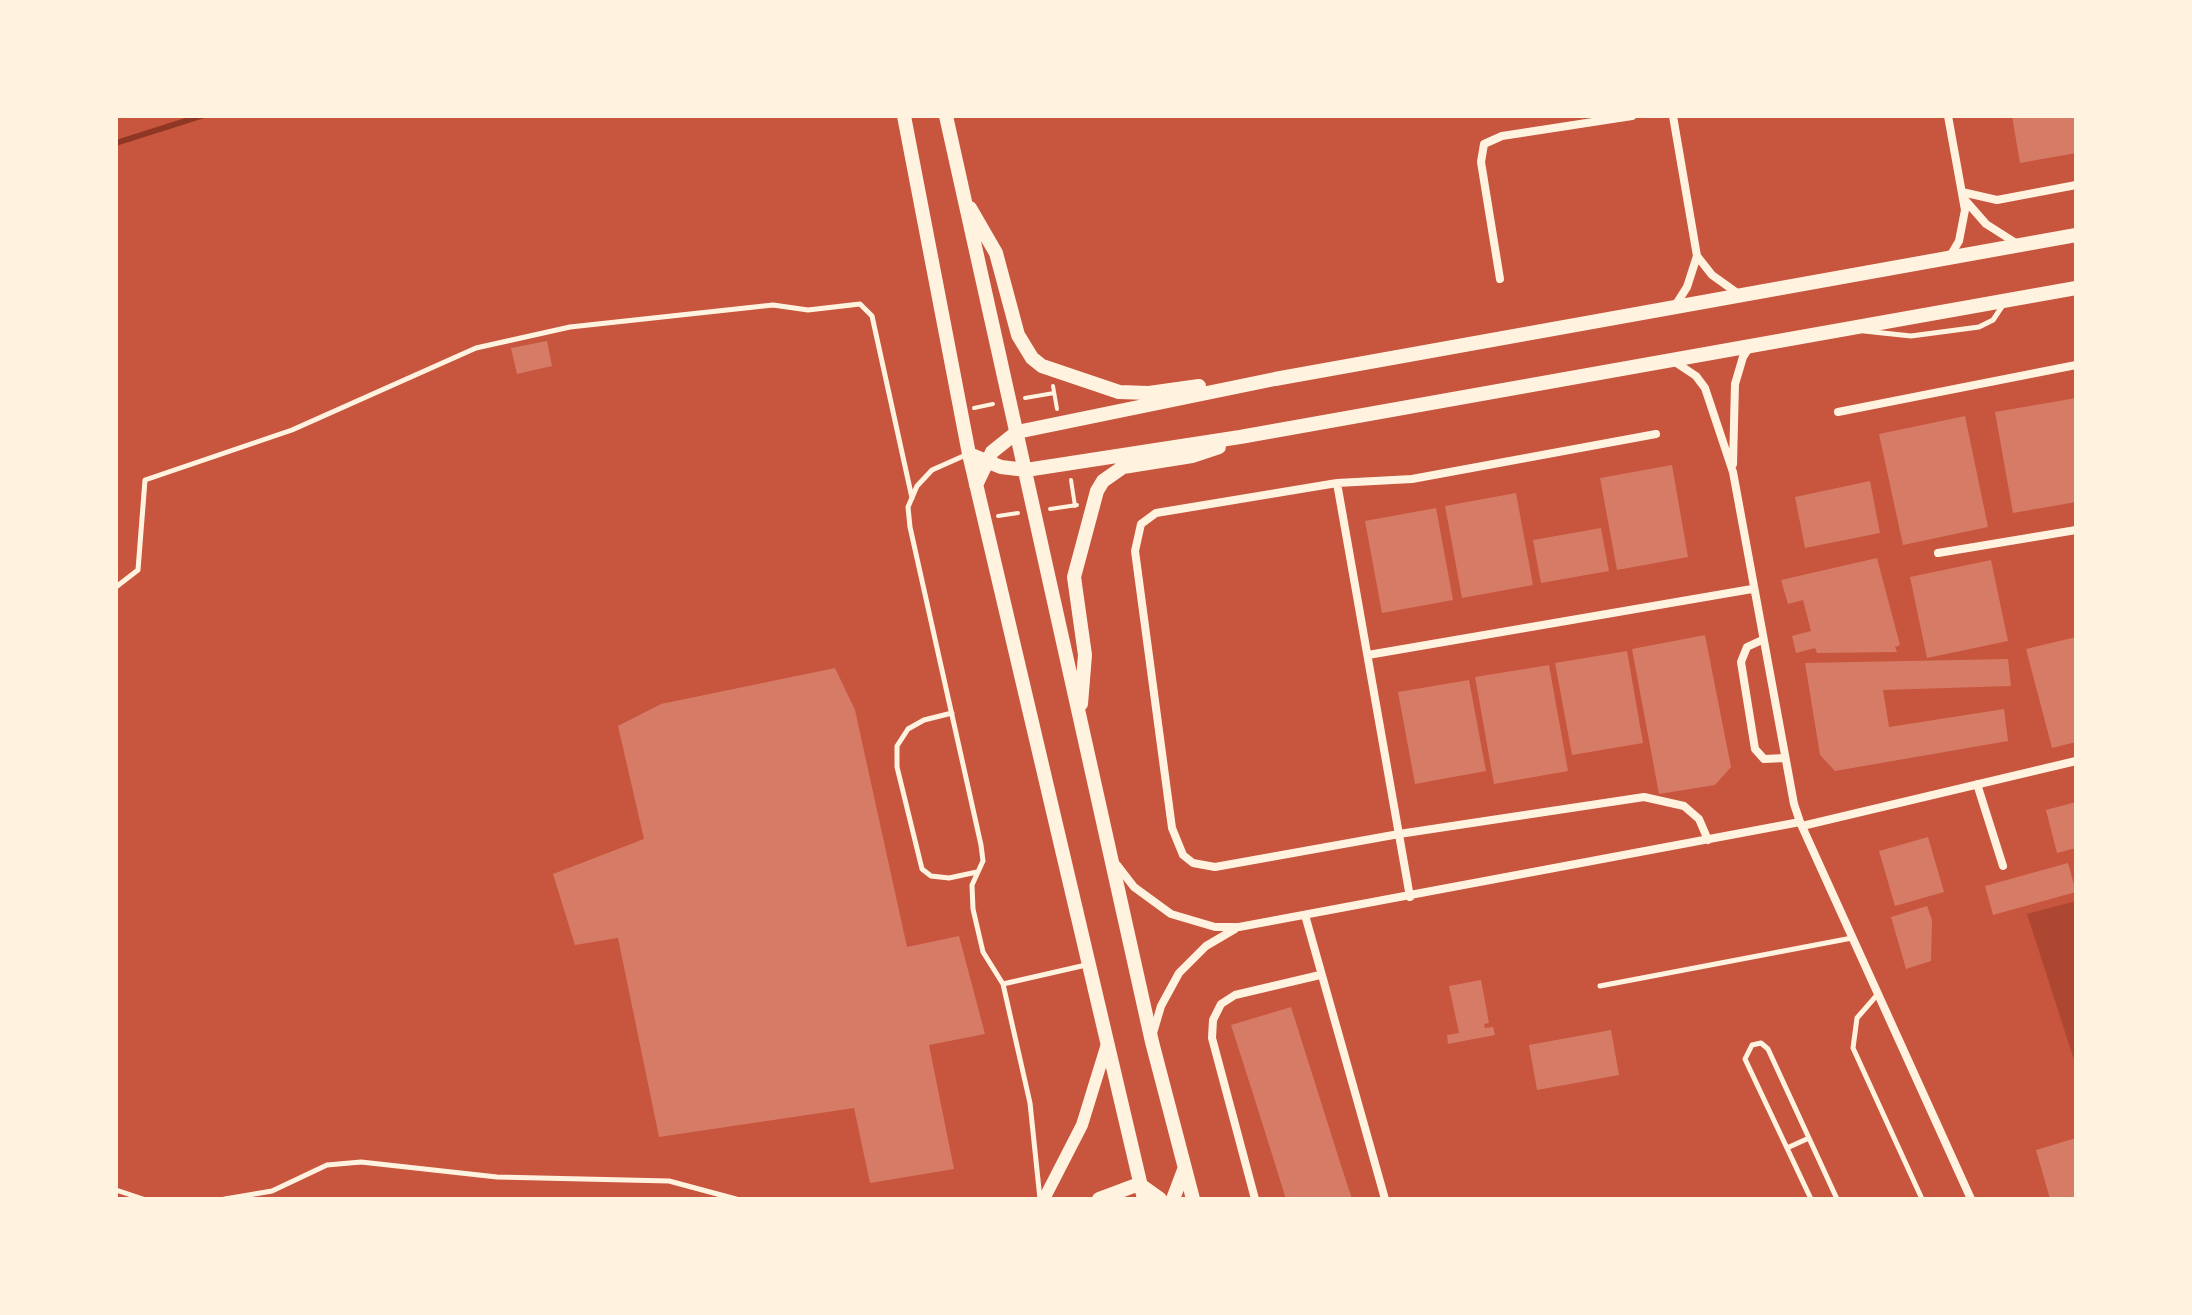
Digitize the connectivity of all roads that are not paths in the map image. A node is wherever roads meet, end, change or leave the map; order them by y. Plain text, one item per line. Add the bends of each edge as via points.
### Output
1 (904, 116) edge
2 (946, 116) edge
3 (1632, 116) edge
4 (1673, 116) edge
5 (1948, 116) edge
6 (2076, 185) edge
7 (1963, 196) junction
8 (965, 201) junction
9 (2076, 235) edge
10 (2021, 246) junction
11 (1697, 256) junction
12 (1948, 259) junction
13 (1500, 279) dead end
14 (2076, 288) edge
15 (1741, 295) junction
16 (1675, 306) junction
17 (1750, 346) junction
18 (1671, 360) junction
19 (2076, 365) edge
20 (1275, 379) junction
21 (1838, 412) dead end
22 (1017, 432) junction
23 (1656, 434) dead end
24 (1240, 437) junction
25 (969, 454) junction
26 (986, 461) junction
27 (1026, 470) junction
28 (1733, 472) junction
29 (1337, 483) junction
30 (976, 485) junction
31 (912, 498) junction
32 (2076, 530) edge
33 (1938, 553) dead end
34 (116, 587) edge
35 (1752, 589) junction
36 (1762, 640) junction
37 (1368, 655) junction
38 (1079, 712) junction
39 (952, 713) junction
40 (1785, 758) junction
41 (2076, 761) edge
42 (1977, 784) junction
43 (1801, 824) junction
44 (1399, 834) junction
45 (1708, 840) junction
46 (1108, 849) junction
47 (2003, 866) dead end
48 (978, 872) junction
49 (1410, 897) junction
50 (1305, 915) junction
51 (1239, 927) junction
52 (1852, 938) junction
53 (1086, 965) junction
54 (1320, 975) junction
55 (1003, 984) junction
56 (1600, 986) dead end
57 (1877, 995) junction
58 (1152, 1042) junction
59 (1107, 1044) junction
60 (1809, 1138) junction
61 (1787, 1148) junction
62 (1185, 1168) junction
63 (1139, 1184) junction
64 (116, 1190) edge
65 (143, 1199) edge
66 (225, 1199) edge
67 (736, 1199) edge
68 (1042, 1199) edge
69 (1099, 1199) edge
70 (1144, 1199) edge
71 (1160, 1199) edge
72 (1173, 1199) edge
73 (1193, 1199) edge
74 (1255, 1199) edge
75 (1385, 1199) edge
76 (1811, 1199) edge
77 (1837, 1199) edge
78 (1922, 1199) edge
79 (1971, 1199) edge

1 - 25 main road
2 - 8 main road
3 - 13 street via 1502,136 1484,144 1481,162
4 - 11 street
5 - 7 street
6 - 7 street via 1997,200
7 - 10 street via 1986,224
7 - 12 street via 1962,231
8 - 20 main road via 996,253 1023,348 1042,366 1134,393
8 - 22 main road
9 - 10 main road
10 - 12 main road
11 - 15 street via 1721,283
11 - 16 street
12 - 15 main road
14 - 17 main road
15 - 16 main road
16 - 20 main road
17 - 18 main road
17 - 28 street via 1735,384
18 - 24 main road
18 - 28 street via 1685,366 1705,388
19 - 21 street
20 - 22 main road
22 - 26 main road
22 - 27 main road
23 - 29 street via 1412,479
24 - 27 main road
24 - 38 main road via 1192,456 1123,467 1097,491 1074,577 1085,655
25 - 26 main road
25 - 30 main road
25 - 31 lane via 932,470
26 - 27 main road
26 - 30 main road
27 - 38 main road
28 - 35 street
29 - 37 street
29 - 44 street via 1156,513 1136,532 1172,828 1183,855 1205,866
30 - 53 main road
31 - 34 lane via 868,308 850,303 808,310 773,305 710,311 570,327 476,348 292,430 145,480 138,570
31 - 39 lane via 910,527
32 - 33 street
35 - 36 street
35 - 37 street
36 - 40 street
36 - 40 street via 1747,647 1741,662 1755,749 1764,759
37 - 44 street
38 - 46 main road
39 - 48 lane via 981,845
39 - 48 lane via 908,729 897,746 897,767 922,869 949,878
40 - 43 street
41 - 42 street
42 - 43 street
42 - 47 street
43 - 45 street
43 - 52 street
44 - 45 street via 1644,797 1684,806 1699,819
44 - 49 street
45 - 49 street
46 - 51 street via 1134,887 1171,914 1215,927
46 - 58 main road
48 - 55 lane via 972,885 973,909 983,952
49 - 50 street
50 - 51 street
50 - 54 street
51 - 58 street via 1206,946 1179,973 1161,1006
52 - 56 lane
52 - 57 street
53 - 55 lane
53 - 59 main road
54 - 74 street via 1235,995 1221,1004 1213,1020 1212,1038
54 - 75 street
55 - 68 lane via 1030,1103
57 - 78 lane via 1857,1018 1853,1048
57 - 79 street
58 - 62 main road
59 - 63 main road
59 - 68 street via 1082,1125
60 - 61 lane
60 - 61 lane via 1768,1049 1761,1043 1752,1045 1745,1059
60 - 77 lane
61 - 76 lane
62 - 72 main road
62 - 73 main road
63 - 69 main road
63 - 70 main road
63 - 71 main road
64 - 65 lane
66 - 67 lane via 272,1191 327,1165 361,1162 497,1177 669,1181

